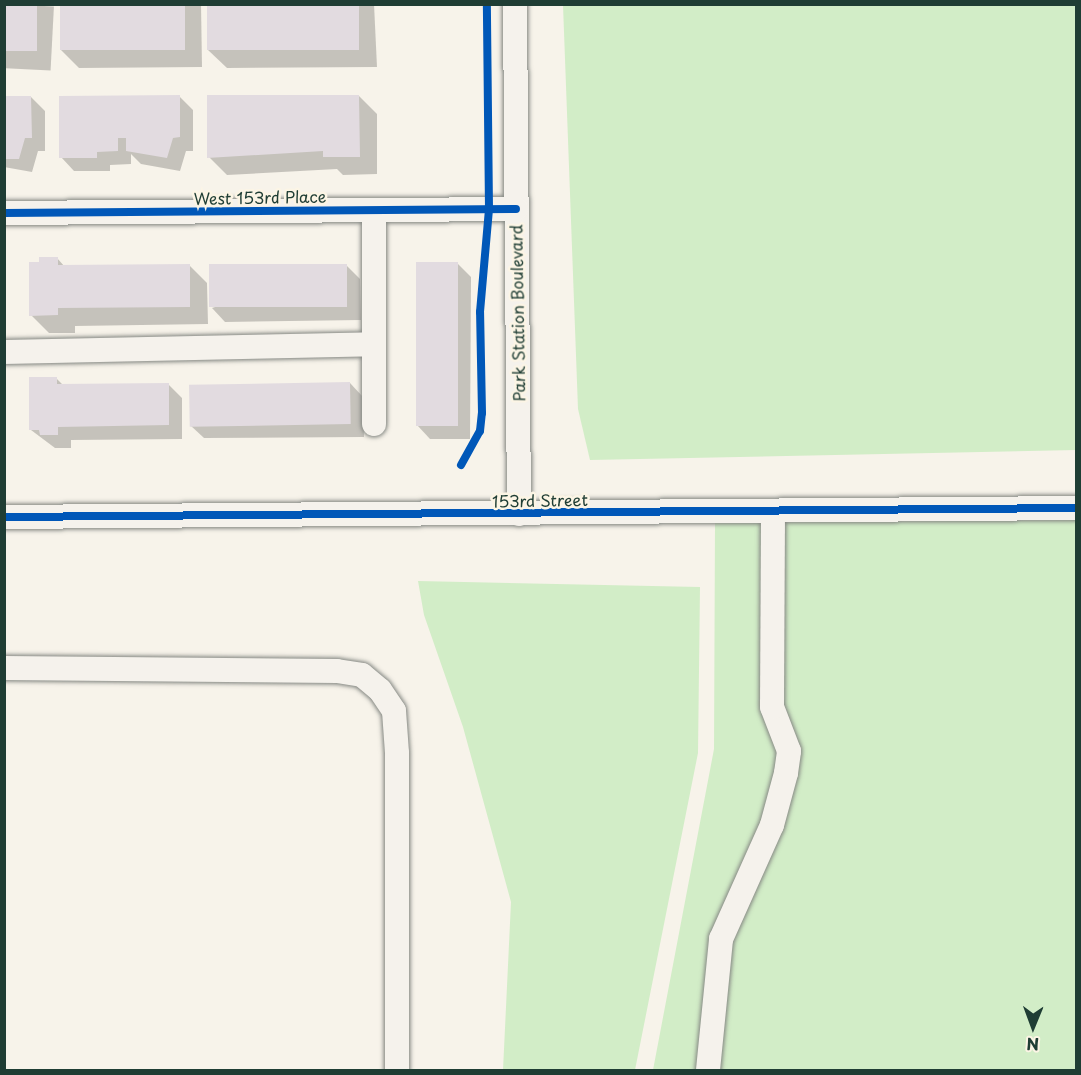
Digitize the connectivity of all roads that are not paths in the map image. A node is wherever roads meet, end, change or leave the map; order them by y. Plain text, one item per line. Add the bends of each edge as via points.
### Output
1 (515, 4) edge
2 (516, 209) junction
3 (374, 210) junction
4 (4, 213) edge
5 (374, 344) junction
6 (4, 352) edge
7 (374, 424) dead end
8 (1077, 508) edge
9 (773, 512) junction
10 (519, 514) junction
11 (4, 517) edge
12 (4, 668) edge
13 (397, 1071) edge
14 (708, 1071) edge

1 - 2 street, Park Station Boulevard
2 - 3 street, West 153rd Place
2 - 10 street, Park Station Boulevard
3 - 4 street, West 153rd Place
3 - 5 street
5 - 6 street
5 - 7 street
8 - 9 street, 153rd Street
9 - 10 street, 153rd Street
9 - 14 street via 772,707 789,751 772,825 721,939
10 - 11 street, 153rd Street
12 - 13 street via 337,671 362,675 380,690 394,711 397,753

